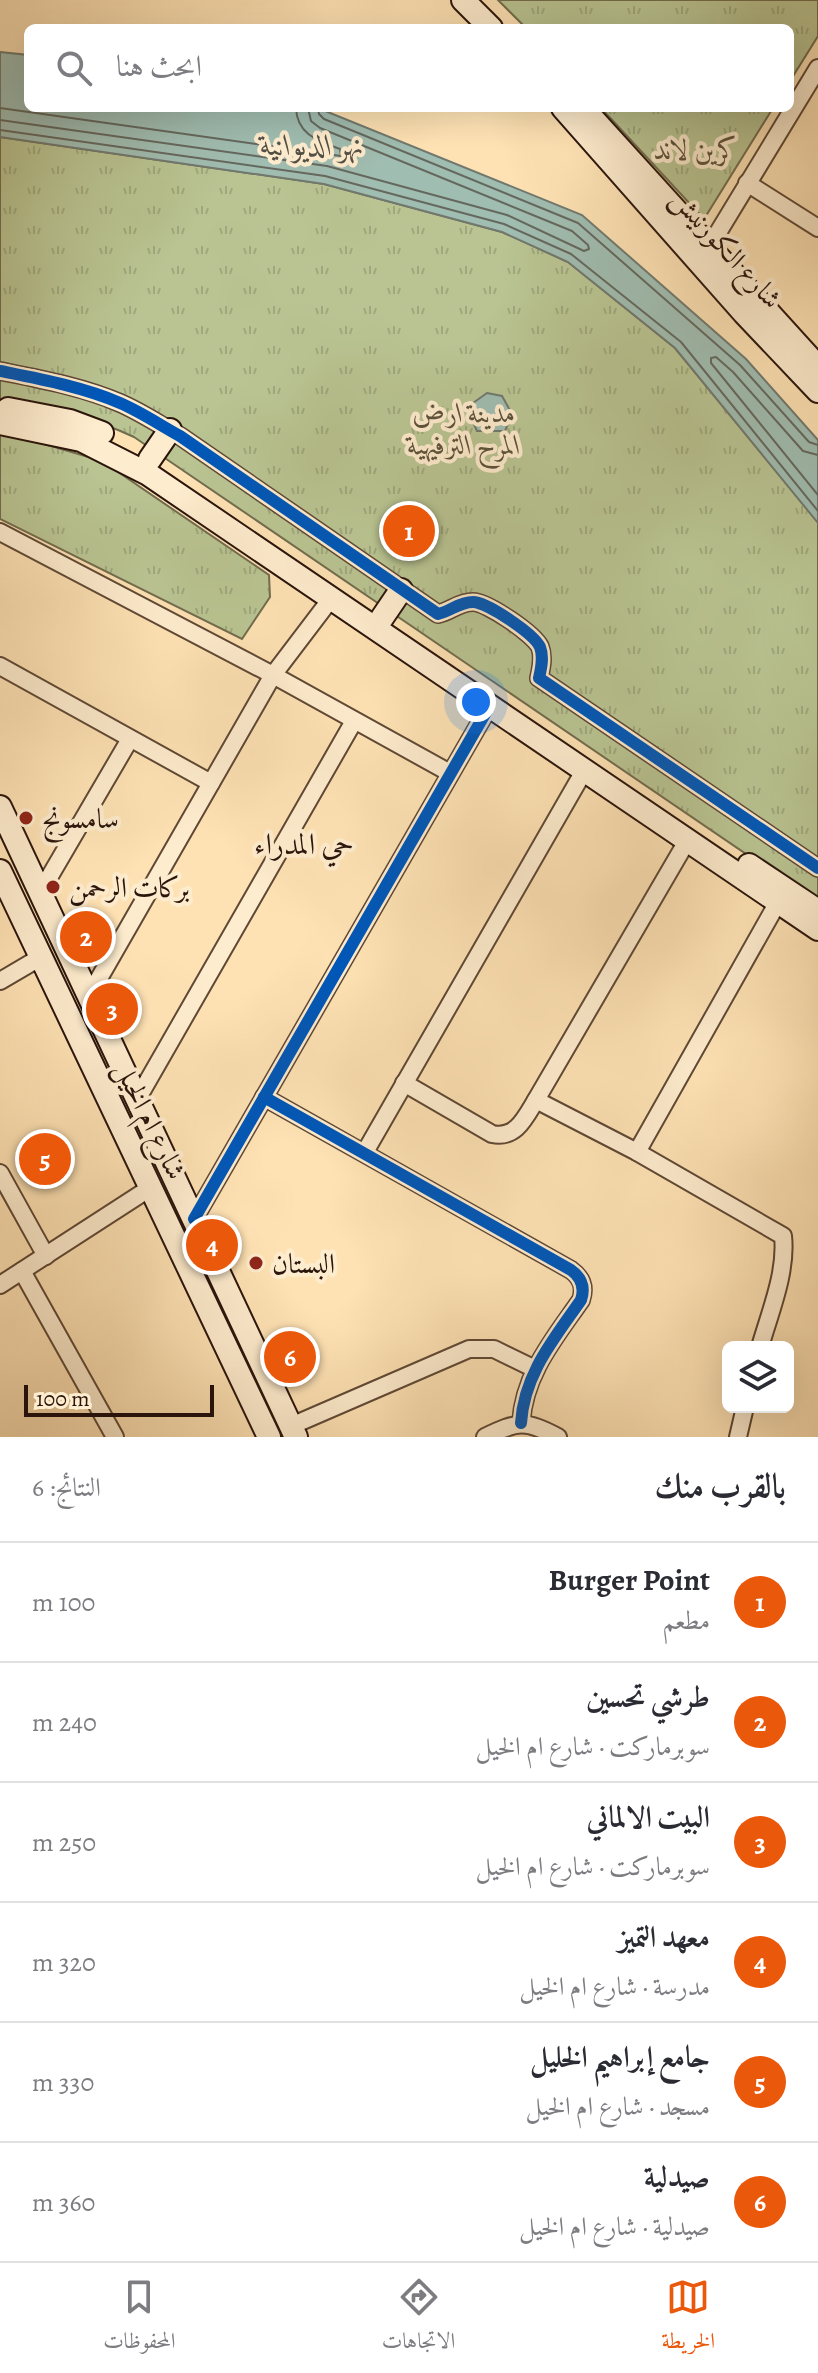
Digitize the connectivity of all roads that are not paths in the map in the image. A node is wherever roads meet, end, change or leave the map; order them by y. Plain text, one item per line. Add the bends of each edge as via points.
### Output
1 (463, 0) edge
2 (483, 0) edge
3 (487, 24) edge
4 (505, 24) edge
5 (818, 68) edge
6 (794, 107) edge
7 (567, 112) edge
8 (586, 112) edge
9 (791, 112) edge
10 (747, 183) junction
11 (818, 228) edge
12 (704, 255) junction
13 (818, 367) edge
14 (0, 371) edge
15 (818, 391) edge
16 (0, 408) edge
17 (0, 423) edge
18 (170, 430) junction
19 (150, 459) junction
20 (0, 532) edge
21 (401, 590) junction
22 (330, 600) junction
23 (382, 618) junction
24 (0, 666) edge
25 (273, 675) junction
26 (489, 707) junction
27 (354, 721) junction
28 (130, 739) junction
29 (584, 771) junction
30 (450, 773) junction
31 (211, 783) junction
32 (0, 807) edge
33 (687, 841) junction
34 (818, 868) edge
35 (0, 871) edge
36 (40, 893) junction
37 (778, 902) junction
38 (818, 911) edge
39 (818, 929) edge
40 (41, 957) junction
41 (0, 981) edge
42 (89, 996) junction
43 (404, 1083) junction
44 (264, 1097) junction
45 (138, 1098) junction
46 (536, 1100) junction
47 (365, 1152) junction
48 (637, 1152) junction
49 (0, 1175) edge
50 (150, 1188) junction
51 (194, 1219) junction
52 (46, 1256) junction
53 (22, 1271) junction
54 (0, 1285) edge
55 (762, 1341) edge
56 (535, 1369) junction
57 (744, 1413) edge
58 (521, 1423) junction
59 (294, 1432) edge
60 (115, 1437) edge
61 (269, 1437) edge
62 (485, 1437) edge
63 (558, 1437) edge
64 (738, 1437) edge

1 - 3 main road
2 - 4 main road
5 - 6 street
7 - 12 main road, شارع الكورنيش
8 - 12 main road, شارع الكورنيش
9 - 10 street
10 - 11 street
10 - 12 street
12 - 13 main road, شارع الكورنيش
12 - 15 main road, شارع الكورنيش
14 - 18 street via 119,402
16 - 19 main road via 70,421 107,434
17 - 22 main road via 81,440 128,462
18 - 19 main road
18 - 21 street
19 - 23 main road
20 - 25 street
21 - 23 main road
21 - 34 street via 438,614 469,602 492,609 534,638 541,649 539,678
22 - 25 street
22 - 26 main road
23 - 38 main road
24 - 28 street
25 - 27 street
25 - 31 street
26 - 29 main road
26 - 30 street
27 - 30 street
27 - 45 street
28 - 31 street
28 - 36 street
29 - 33 main road
29 - 43 street
30 - 44 street
31 - 42 street
32 - 36 main road, شارع ام الخيل
33 - 37 main road
33 - 46 street
35 - 40 main road, شارع ام الخيل
36 - 42 main road, شارع ام الخيل
37 - 39 main road
37 - 48 street
40 - 41 street
40 - 50 main road, شارع ام الخيل
42 - 45 main road, شارع ام الخيل
43 - 46 street via 498,1135 520,1126
43 - 47 street
44 - 47 street
44 - 51 street
45 - 51 main road, شارع ام الخيل
46 - 48 street
47 - 56 street via 580,1278 581,1300
48 - 55 street via 783,1236 780,1275
49 - 52 street
50 - 52 street
50 - 61 main road, شارع ام الخيل
51 - 59 main road, شارع ام الخيل
52 - 53 street
53 - 54 street
53 - 60 street
56 - 58 street
56 - 59 street via 494,1349 469,1349
57 - 64 street
58 - 62 street
58 - 63 street

